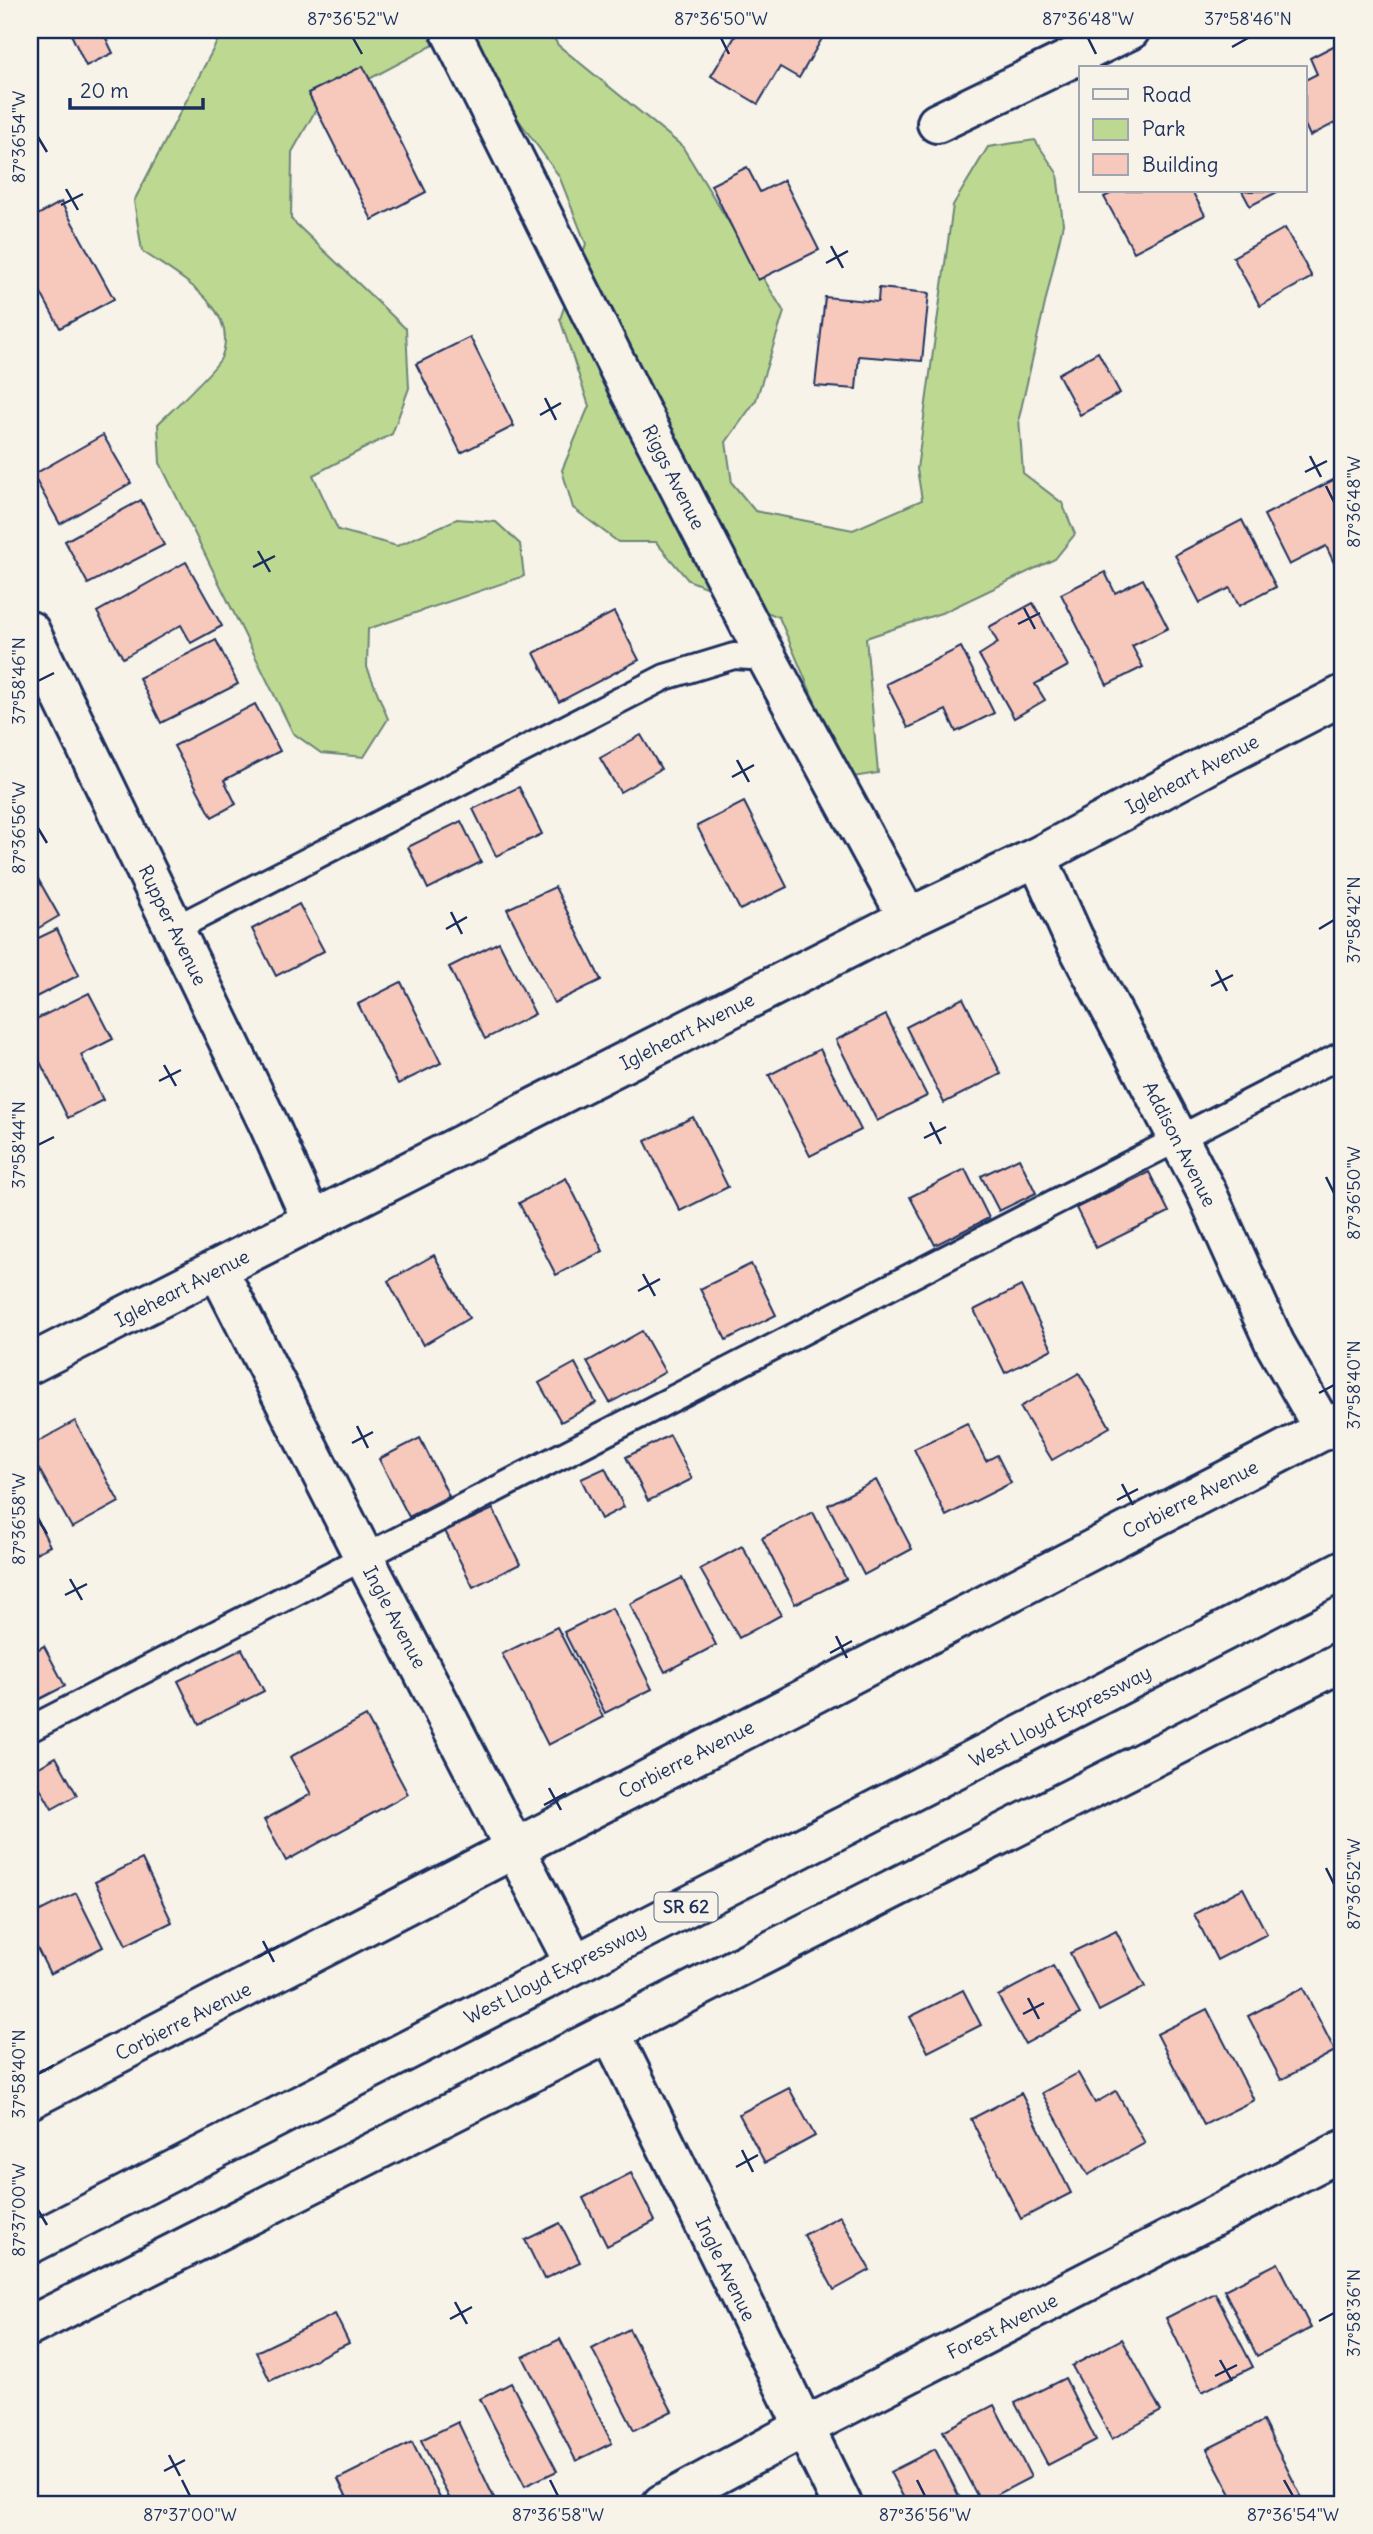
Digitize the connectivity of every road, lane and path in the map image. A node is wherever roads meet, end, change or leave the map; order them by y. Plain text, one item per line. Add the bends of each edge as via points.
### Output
1 (450, 30) edge
2 (1130, 30) edge
3 (937, 123) dead end
4 (30, 631) edge
5 (767, 658) junction
6 (1343, 695) edge
7 (1037, 857) junction
8 (908, 918) junction
9 (174, 929) junction
10 (1343, 1054) edge
11 (1178, 1139) junction
12 (312, 1221) junction
13 (219, 1270) junction
14 (30, 1364) edge
15 (1334, 1425) edge
16 (363, 1557) junction
17 (1343, 1570) edge
18 (1343, 1661) edge
19 (30, 1729) edge
20 (516, 1847) junction
21 (574, 1962) junction
22 (611, 2033) junction
23 (30, 2099) edge
24 (1343, 2150) edge
25 (30, 2244) edge
26 (30, 2326) edge
27 (803, 2428) junction
28 (662, 2504) edge
29 (842, 2504) edge

1 - 5 main road, Riggs Avenue
2 - 3 main road
4 - 9 main road, Rupper Avenue
5 - 8 main road, Riggs Avenue
5 - 9 lane via 734,656 665,677
6 - 7 main road, Igleheart Avenue
7 - 8 main road, Igleheart Avenue
7 - 11 main road, Addison Avenue via 1073,937
8 - 12 main road, Igleheart Avenue
9 - 12 main road, Rupper Avenue
10 - 11 lane
11 - 15 main road, Addison Avenue via 1275,1344
11 - 16 lane
12 - 13 main road, Igleheart Avenue
13 - 14 main road, Igleheart Avenue
13 - 16 main road, Ingle Avenue
15 - 20 main road, Corbierre Avenue
16 - 19 lane
16 - 20 main road, Ingle Avenue
17 - 21 main road, West Lloyd Expressway / SR 62 via 827,1837
18 - 22 main road
20 - 21 main road, Ingle Avenue
20 - 23 main road, Corbierre Avenue
21 - 25 main road, West Lloyd Expressway / SR 62
22 - 26 main road
22 - 27 main road, Ingle Avenue
24 - 27 main road, Forest Avenue
27 - 28 main road, Forest Avenue
27 - 29 main road, Ingle Avenue

